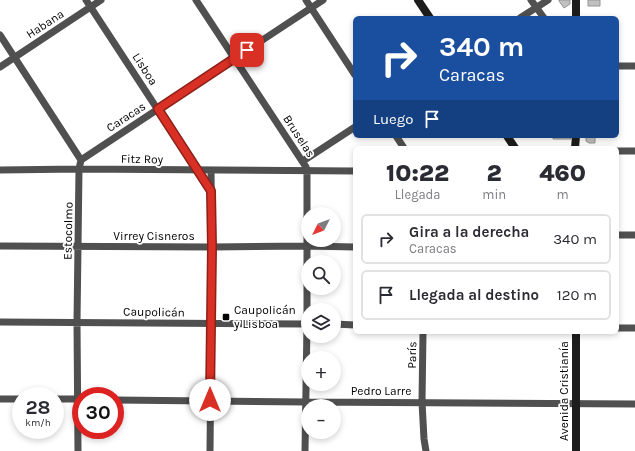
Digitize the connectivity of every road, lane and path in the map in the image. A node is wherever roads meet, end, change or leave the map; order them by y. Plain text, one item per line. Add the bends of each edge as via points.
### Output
1 (86, 0) edge
2 (101, 0) edge
3 (196, 0) edge
4 (306, 0) edge
5 (323, 0) edge
6 (418, 0) edge
7 (531, 0) edge
8 (548, 0) edge
9 (576, 0) edge
10 (91, 7) junction
11 (311, 8) junction
12 (536, 8) junction
13 (429, 16) edge
14 (523, 16) edge
15 (542, 16) edge
16 (576, 16) edge
17 (0, 35) edge
18 (14, 57) junction
19 (234, 59) junction
20 (619, 66) edge
21 (635, 66) edge
22 (0, 67) edge
23 (353, 72) edge
24 (158, 109) junction
25 (353, 128) edge
26 (619, 151) edge
27 (635, 151) edge
28 (81, 160) junction
29 (303, 161) junction
30 (79, 169) junction
31 (0, 170) edge
32 (198, 170) junction
33 (211, 171) junction
34 (307, 171) junction
35 (353, 171) edge
36 (211, 191) junction
37 (307, 207) edge
38 (619, 235) edge
39 (635, 235) edge
40 (0, 246) edge
41 (79, 246) junction
42 (301, 246) edge
43 (212, 247) junction
44 (306, 247) edge
45 (341, 247) edge
46 (353, 247) edge
47 (307, 303) edge
48 (0, 322) edge
49 (77, 322) junction
50 (210, 324) junction
51 (301, 324) edge
52 (341, 324) edge
53 (353, 325) edge
54 (619, 328) edge
55 (635, 328) edge
56 (423, 334) edge
57 (576, 334) edge
58 (307, 343) edge
59 (79, 387) edge
60 (0, 399) edge
61 (12, 399) edge
62 (306, 399) edge
63 (124, 400) edge
64 (210, 400) junction
65 (301, 402) edge
66 (341, 402) edge
67 (422, 402) junction
68 (576, 404) junction
69 (635, 404) edge
70 (78, 439) edge
71 (305, 439) edge
72 (78, 451) edge
73 (210, 451) edge
74 (305, 451) edge
75 (426, 451) edge
76 (576, 451) edge

1 - 10 street, Lisboa
2 - 10 street, Habana
3 - 19 street, Bruselas
4 - 11 street
5 - 11 street, Caracas
6 - 13 main road
7 - 12 street
8 - 12 street
9 - 16 main road
10 - 18 street, Habana
10 - 24 street, Lisboa
11 - 19 street, Caracas
11 - 23 street
12 - 14 street
12 - 15 street
17 - 18 street
18 - 22 street, Habana
18 - 28 street
19 - 24 street, Caracas
19 - 29 street, Bruselas
20 - 21 street
24 - 28 street, Caracas
24 - 32 street, Lisboa
25 - 29 street
26 - 27 street
28 - 30 street, Estocolmo
29 - 34 street, Bruselas
30 - 31 street, Fitz Roy
30 - 32 street, Fitz Roy
30 - 41 street, Estocolmo
32 - 33 street, Fitz Roy
32 - 36 street, Lisboa
33 - 34 street, Fitz Roy
33 - 36 street
34 - 35 street, Fitz Roy
34 - 37 street, Bruselas
36 - 43 street
38 - 39 street
40 - 41 street, Virrey Cisneros
41 - 43 street, Virrey Cisneros
41 - 49 street, Estocolmo
42 - 43 street, Virrey Cisneros
43 - 50 street
44 - 47 street, Bruselas
45 - 46 street, Virrey Cisneros
48 - 49 street, Caupolicán
49 - 50 street, Caupolicán
49 - 59 street, Estocolmo
50 - 51 street, Caupolicán
50 - 64 street
52 - 53 street
54 - 55 street
56 - 67 street, París
57 - 68 main road, Avenida Cristianía
58 - 62 street, Bruselas
60 - 61 street
63 - 64 street, Pedro Larre
64 - 65 street, Pedro Larre
64 - 73 street
66 - 67 street, Pedro Larre
67 - 68 street, Pedro Larre
67 - 75 street, París
68 - 69 street, Pedro Larre
68 - 76 main road, Avenida Cristianía
70 - 72 street, Estocolmo
71 - 74 street, Bruselas

